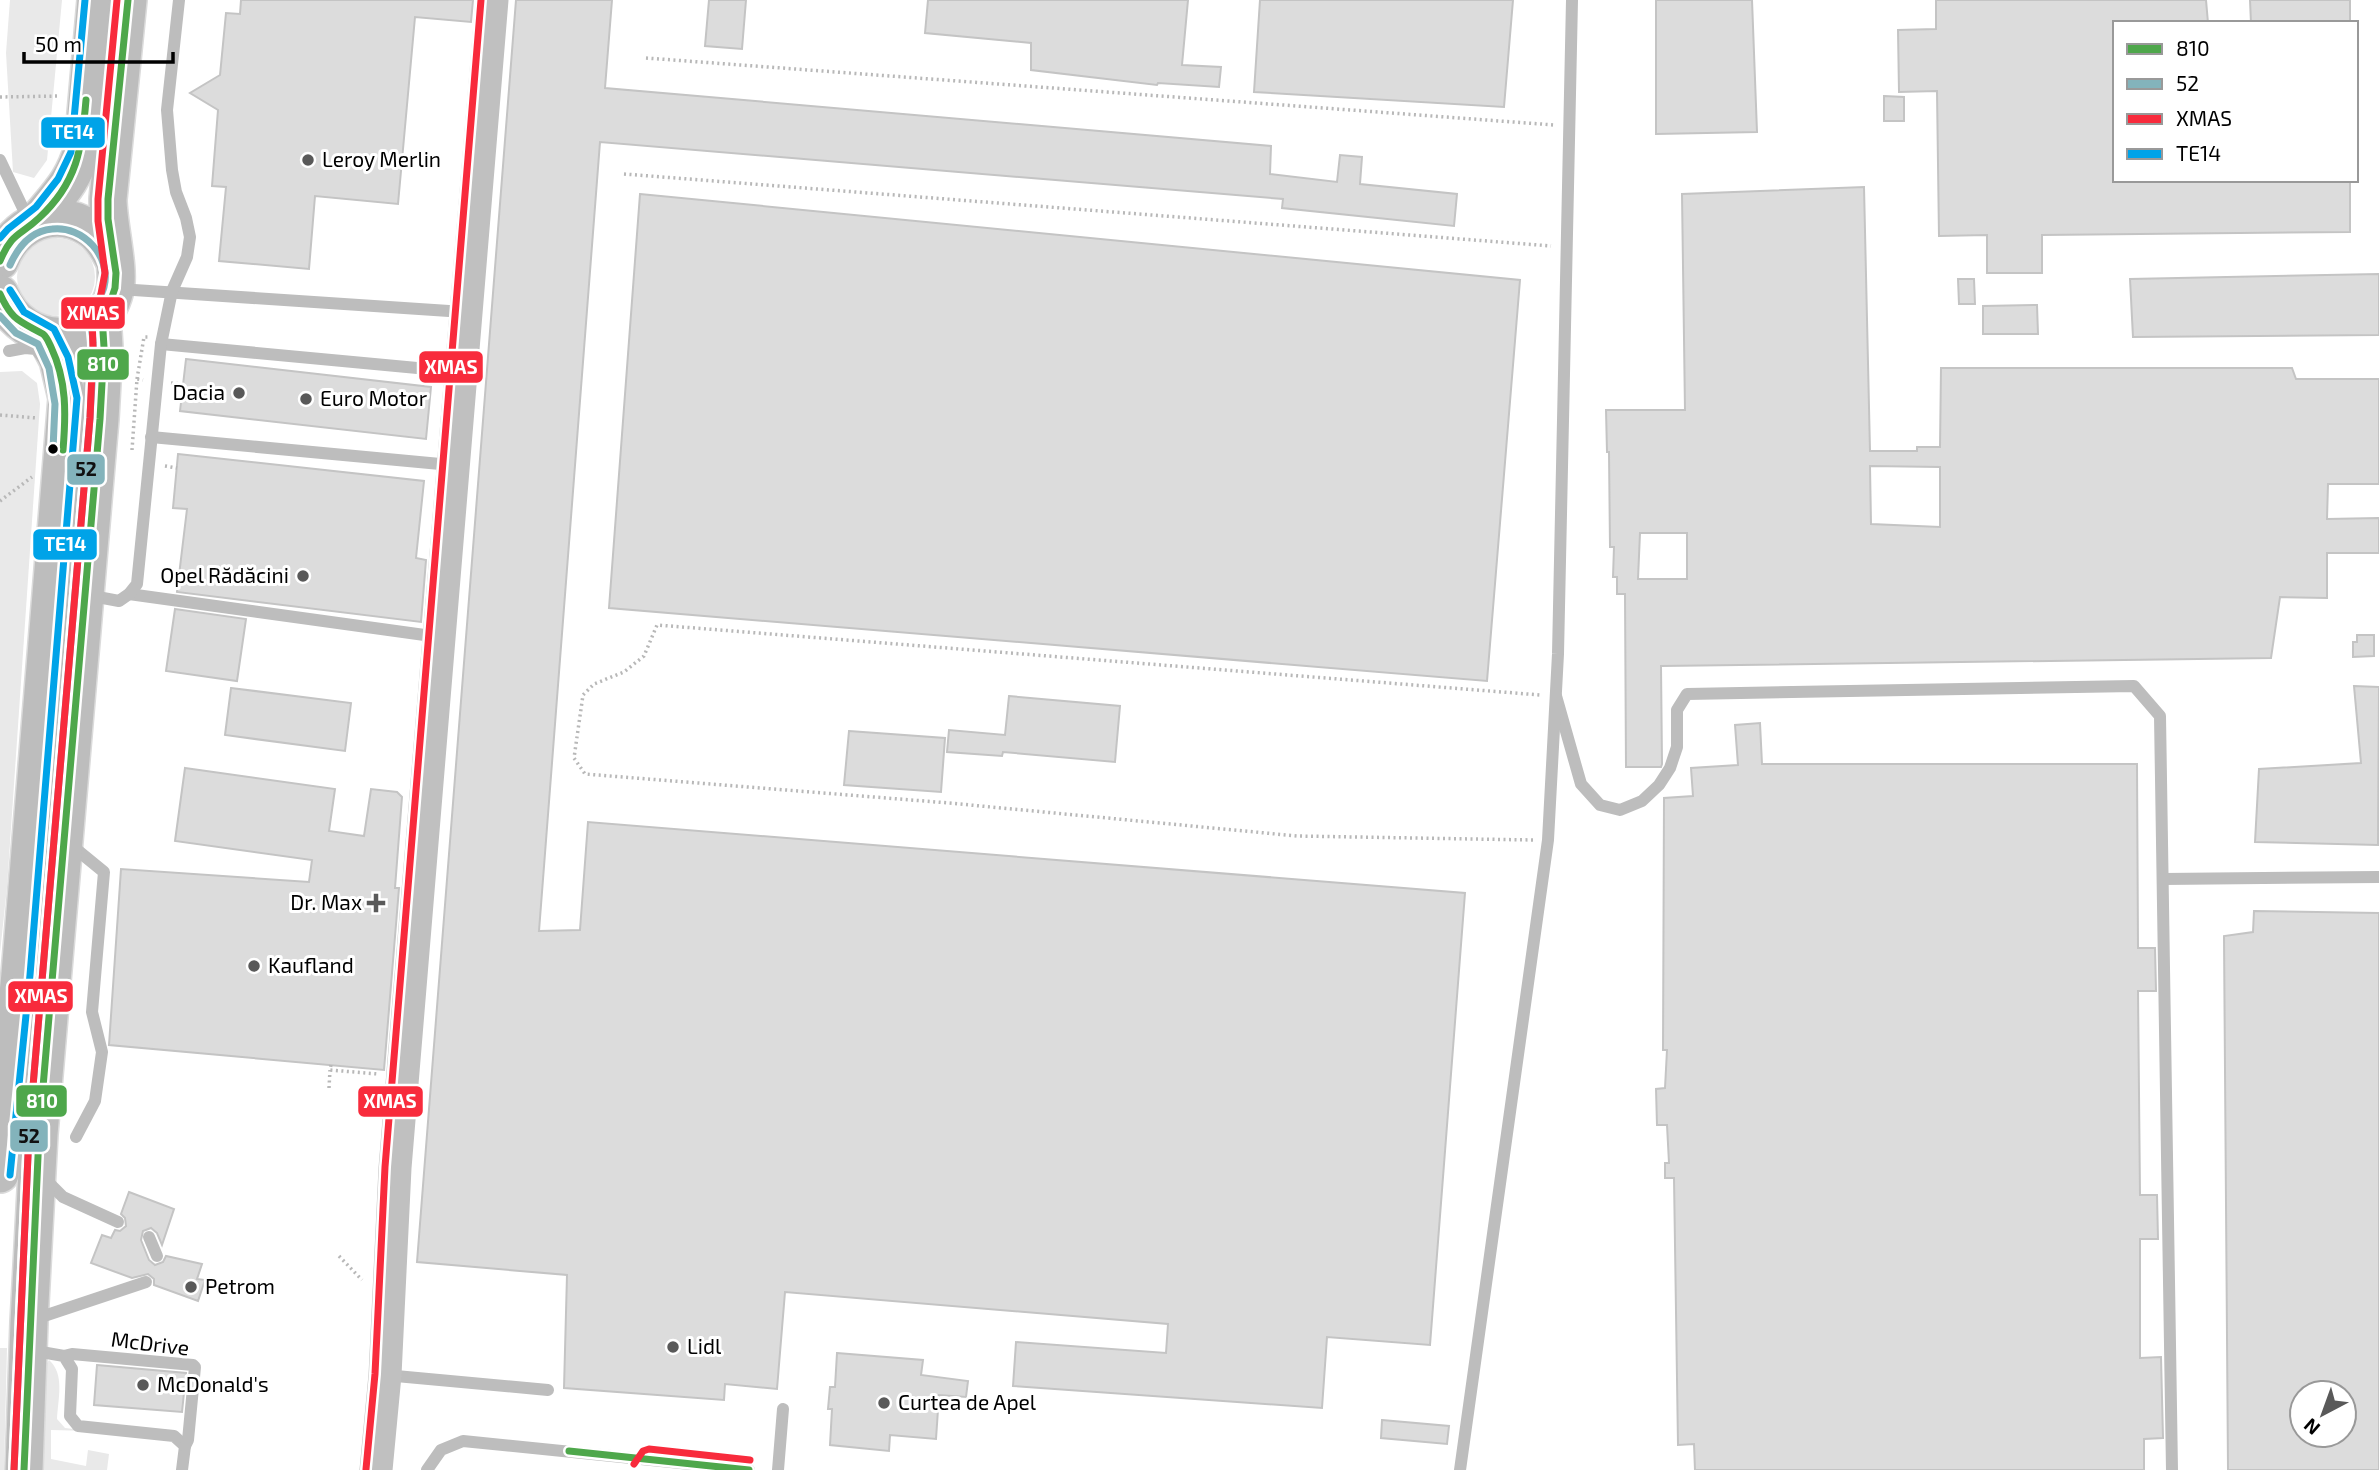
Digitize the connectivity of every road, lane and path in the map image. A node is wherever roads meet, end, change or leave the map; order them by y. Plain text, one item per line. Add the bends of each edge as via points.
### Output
1 (96, 0) edge
2 (128, 0) edge
3 (179, 0) edge
4 (492, 0) edge
5 (1573, 0) edge
6 (646, 58) dead end
7 (61, 96) dead end
8 (0, 97) edge
9 (1570, 126) junction
10 (0, 160) edge
11 (624, 174) dead end
12 (34, 222) junction
13 (1567, 247) junction
14 (0, 261) edge
15 (110, 287) junction
16 (172, 291) junction
17 (0, 296) edge
18 (465, 312) junction
19 (21, 343) edge
20 (160, 344) junction
21 (460, 372) junction
22 (151, 437) junction
23 (453, 466) junction
24 (32, 477) dead end
25 (0, 501) edge
26 (83, 594) junction
27 (129, 594) junction
28 (439, 637) junction
29 (1556, 696) junction
30 (64, 839) junction
31 (1548, 840) junction
32 (2379, 877) edge
33 (2163, 879) junction
34 (381, 1075) dead end
35 (329, 1088) dead end
36 (76, 1137) dead end
37 (37, 1168) junction
38 (0, 1172) edge
39 (118, 1222) dead end
40 (149, 1237) dead end
41 (158, 1256) dead end
42 (340, 1256) dead end
43 (363, 1281) dead end
44 (146, 1282) dead end
45 (28, 1336) junction
46 (64, 1356) junction
47 (385, 1375) junction
48 (548, 1390) dead end
49 (783, 1409) dead end
50 (185, 1446) junction
51 (677, 1466) edge
52 (24, 1470) edge
53 (182, 1470) edge
54 (376, 1470) edge
55 (427, 1470) edge
56 (749, 1470) edge
57 (778, 1470) edge
58 (1460, 1470) edge
59 (2172, 1470) edge

1 - 12 main road via 78,166
2 - 15 main road via 108,199
3 - 16 lane via 167,110 172,170 190,237
4 - 18 street
5 - 9 lane
6 - 9 path
7 - 8 path
9 - 13 lane
10 - 12 lane
11 - 13 path
12 - 14 main road via 19,231
12 - 15 main road via 74,220 90,228 104,241
13 - 29 lane
15 - 16 lane
15 - 19 main road via 90,327 76,334
15 - 26 main road
16 - 18 lane
16 - 20 lane
17 - 19 main road via 17,322
18 - 21 street
19 - 38 main road via 58,360 66,398
20 - 21 lane
20 - 22 lane
21 - 23 street
22 - 23 lane
22 - 27 lane via 136,584
23 - 28 street
24 - 25 path
26 - 27 lane via 119,601
26 - 30 main road
27 - 28 lane
28 - 47 street via 395,1168
29 - 31 lane
29 - 31 path via 657,625 644,656 583,695 574,758 585,774 1297,836
29 - 33 lane via 1581,784 1600,805 1620,810 1642,802 1670,768 1677,747 1677,710 1687,694 2134,686 2160,716
30 - 36 lane via 104,872 92,1012 102,1052 95,1101
30 - 37 main road
31 - 58 lane
32 - 33 lane
33 - 59 lane
34 - 35 path via 330,1067
37 - 39 lane via 63,1197
37 - 45 main road
40 - 41 lane
42 - 43 path
44 - 45 lane
45 - 46 lane
45 - 52 main road
46 - 50 lane via 72,1369 70,1416 78,1426 174,1436
46 - 50 lane, McDrive via 193,1365
47 - 48 lane
47 - 54 street
49 - 57 lane
50 - 53 lane
51 - 55 lane via 463,1441 441,1450
51 - 56 lane

